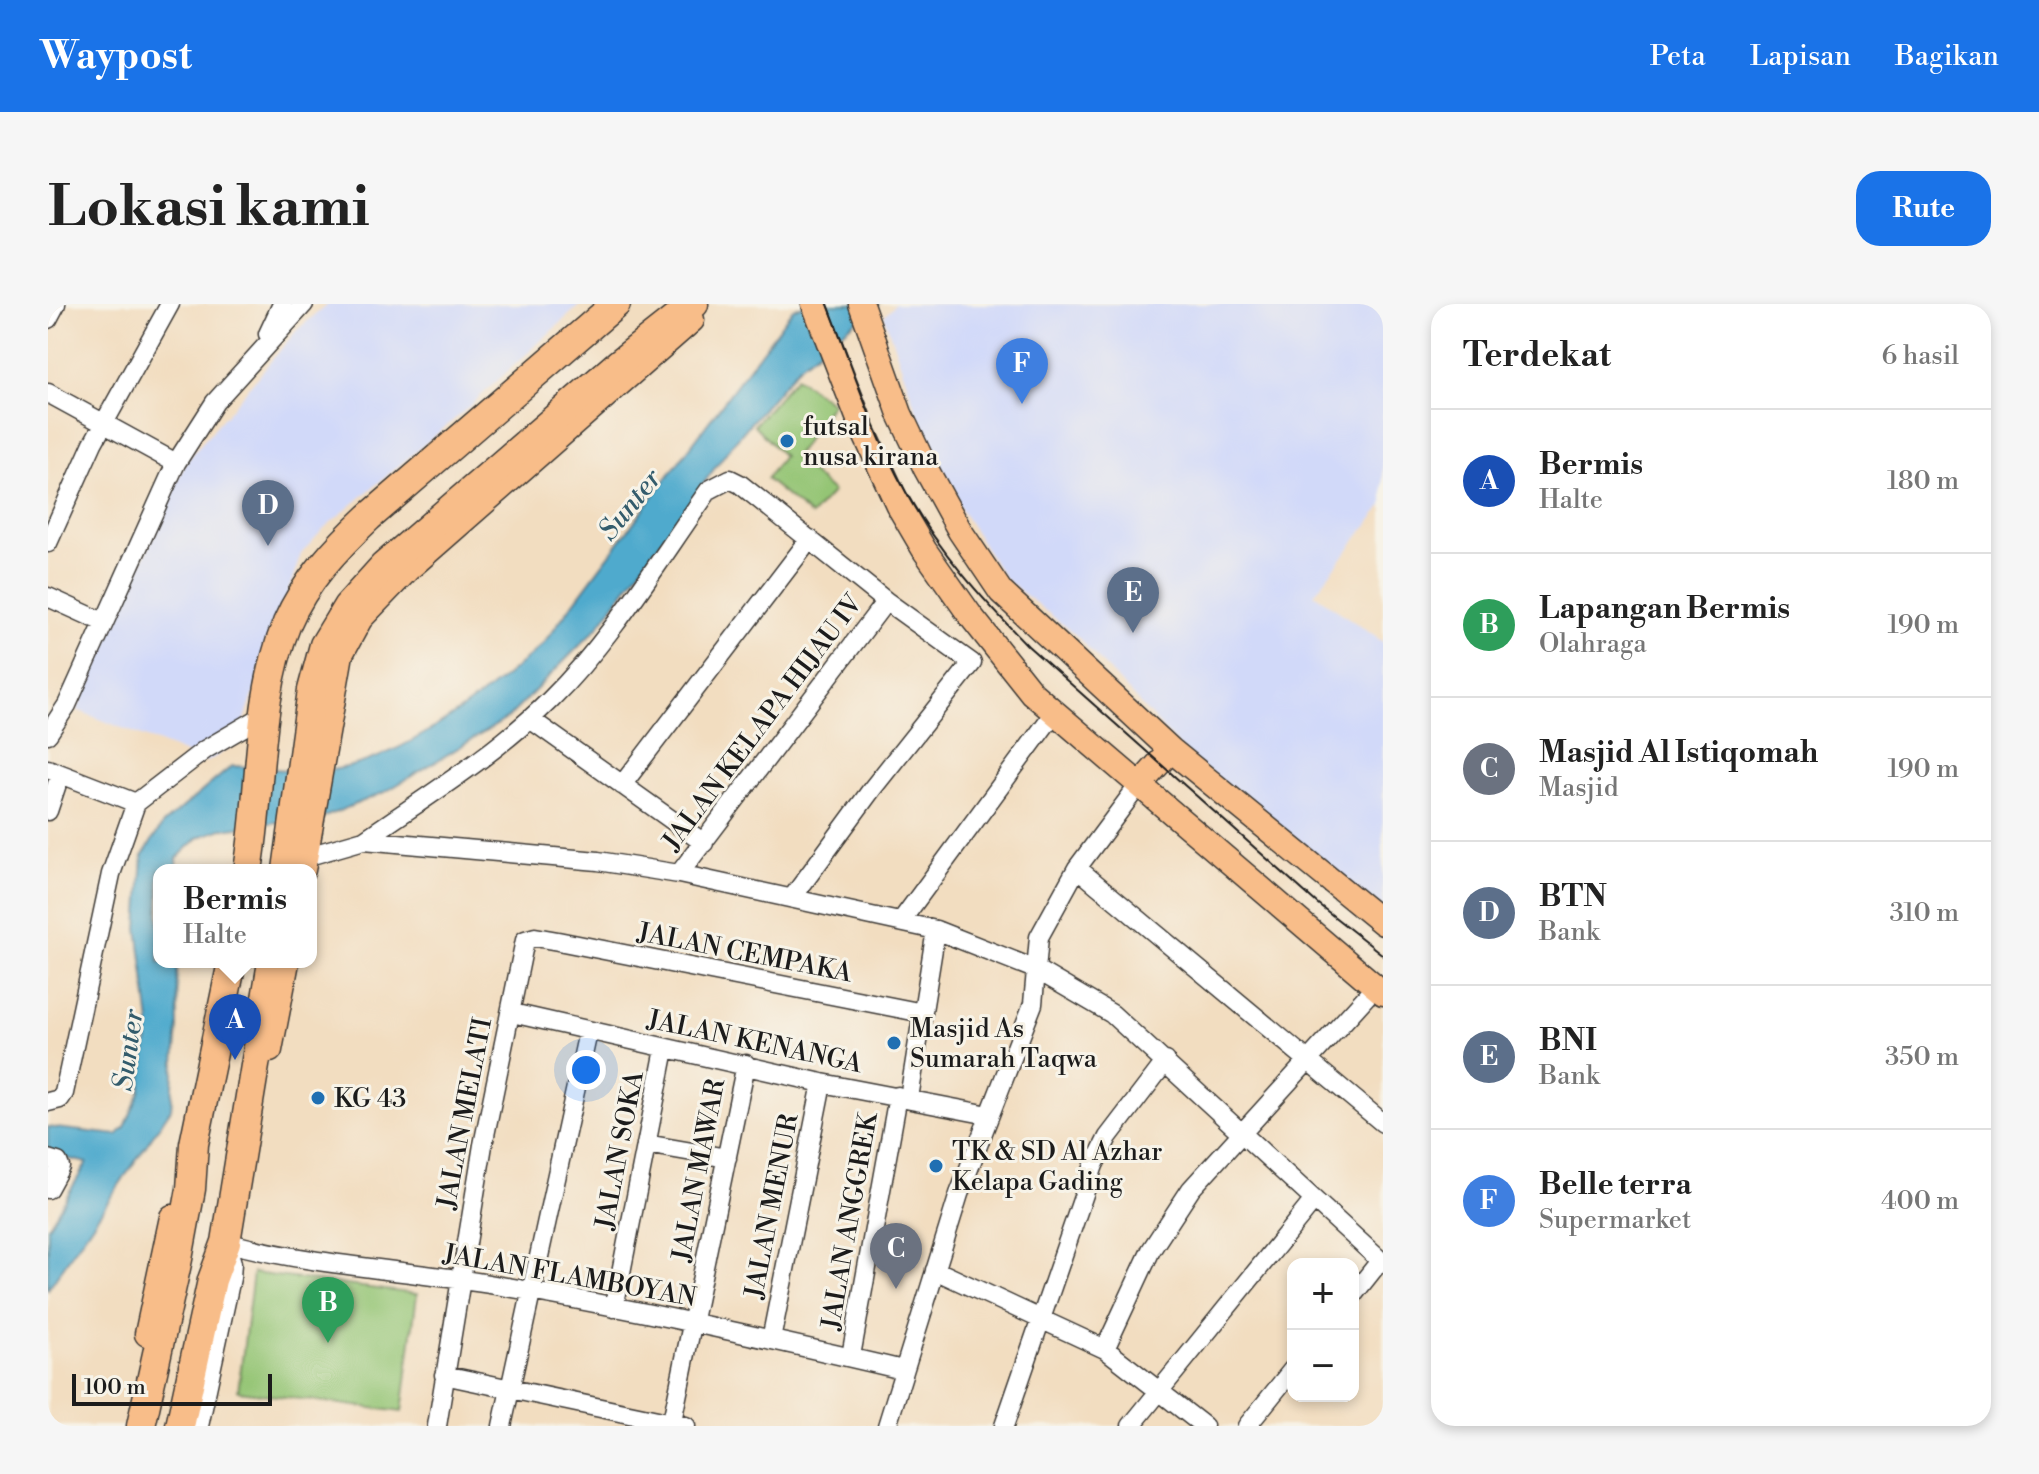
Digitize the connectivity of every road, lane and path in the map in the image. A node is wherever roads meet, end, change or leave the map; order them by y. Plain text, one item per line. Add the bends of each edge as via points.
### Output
1 (56, 304) edge
2 (170, 304) edge
3 (282, 304) edge
4 (304, 304) edge
5 (616, 304) edge
6 (694, 304) edge
7 (707, 304) edge
8 (814, 304) edge
9 (861, 304) edge
10 (48, 319) edge
11 (268, 342) junction
12 (48, 393) edge
13 (104, 424) junction
14 (176, 463) junction
15 (960, 531) junction
16 (810, 539) junction
17 (48, 543) edge
18 (925, 551) junction
19 (48, 597) edge
20 (886, 601) junction
21 (103, 622) junction
22 (1054, 713) junction
23 (266, 714) junction
24 (530, 719) junction
25 (48, 734) edge
26 (1171, 750) junction
27 (312, 759) junction
28 (54, 772) edge
29 (622, 785) junction
30 (1146, 789) junction
31 (136, 803) junction
32 (48, 811) edge
33 (364, 840) junction
34 (704, 843) junction
35 (299, 853) edge
36 (249, 864) edge
37 (1077, 868) junction
38 (679, 874) junction
39 (792, 898) junction
40 (901, 921) junction
41 (1383, 923) edge
42 (936, 930) junction
43 (558, 941) joint
44 (231, 968) edge
45 (271, 968) edge
46 (286, 968) edge
47 (1037, 970) junction
48 (1379, 990) edge
49 (512, 1013) junction
50 (923, 1013) junction
51 (588, 1032) junction
52 (665, 1049) junction
53 (1166, 1061) junction
54 (1308, 1061) junction
55 (746, 1064) junction
56 (822, 1083) junction
57 (903, 1097) junction
58 (48, 1102) edge
59 (989, 1115) junction
60 (1383, 1123) edge
61 (247, 1127) junction
62 (1244, 1132) junction
63 (194, 1144) junction
64 (646, 1144) junction
65 (727, 1158) junction
66 (48, 1159) edge
67 (48, 1189) edge
68 (1314, 1200) junction
69 (226, 1242) junction
70 (1382, 1262) edge
71 (935, 1270) junction
72 (459, 1279) junction
73 (1359, 1288) edge
74 (532, 1291) junction
75 (614, 1308) junction
76 (1041, 1322) junction
77 (695, 1323) junction
78 (771, 1340) junction
79 (1105, 1349) junction
80 (851, 1356) junction
81 (903, 1370) junction
82 (444, 1375) junction
83 (1287, 1376) edge
84 (511, 1386) junction
85 (1160, 1390) junction
86 (676, 1425) edge
87 (127, 1426) edge
88 (141, 1426) edge
89 (180, 1426) edge
90 (199, 1426) edge
91 (437, 1426) edge
92 (502, 1426) edge
93 (887, 1426) edge
94 (1004, 1426) edge
95 (1131, 1426) edge
96 (1204, 1426) edge
97 (1247, 1426) edge

1 - 10 street
2 - 13 street
3 - 11 street
4 - 11 street
5 - 23 highway via 336,549 288,620
6 - 27 highway via 384,566 347,607 324,645 312,690
7 - 27 main road via 408,569 360,619 341,654
8 - 18 main road via 880,468
9 - 15 main road via 900,414
11 - 14 street via 215,402
12 - 13 street
13 - 14 street
13 - 17 street
14 - 21 street
15 - 18 main road via 945,529 930,538
15 - 26 main road via 1001,592
16 - 20 street
16 - 24 street via 740,484 724,480 709,490 584,663
16 - 29 street
18 - 22 main road via 1032,693
19 - 21 street
20 - 34 street, JALAN KELAPA HIJAU IV
20 - 39 street via 972,663
21 - 25 street via 67,705
22 - 30 main road
22 - 40 street
23 - 31 street via 206,749
23 - 36 highway
24 - 29 street
24 - 33 street
26 - 30 main road
26 - 41 main road
27 - 35 highway
28 - 31 street
28 - 32 street
29 - 34 street
30 - 37 street
30 - 48 main road
31 - 58 street via 111,874 64,1093
33 - 35 street
33 - 38 street via 598,861
34 - 38 street, JALAN KELAPA HIJAU IV
37 - 47 street via 1039,937
37 - 54 street
38 - 39 street
39 - 40 street
40 - 42 street
42 - 47 street
42 - 50 street, JALAN ANGGREK
43 - 49 street, JALAN MELATI via 535,937 522,944
43 - 50 street, JALAN CEMPAKA
44 - 63 highway
45 - 61 highway
46 - 61 main road via 266,1069
47 - 53 street via 1112,1014
47 - 59 street via 1033,1004
48 - 54 street
49 - 51 street, JALAN KENANGA
49 - 72 street, JALAN MELATI
50 - 57 street, JALAN ANGGREK
51 - 52 street, JALAN KENANGA
51 - 74 street
52 - 55 street, JALAN KENANGA
52 - 64 street, JALAN SOKA
53 - 62 street
53 - 76 street via 1108,1137 1094,1165
54 - 60 street
54 - 62 street
55 - 56 street, JALAN KENANGA
55 - 65 street, JALAN MAWAR
56 - 57 street, JALAN KENANGA
56 - 78 street, JALAN MENUR
57 - 59 street, JALAN KENANGA
57 - 80 street, JALAN ANGGREK
59 - 71 street
61 - 69 highway
62 - 68 street
62 - 79 street via 1171,1217
63 - 87 main road via 179,1186
63 - 88 highway via 180,1245
64 - 65 street
64 - 75 street, JALAN SOKA
65 - 77 street, JALAN MAWAR
66 - 67 street via 60,1167
68 - 70 street
68 - 85 street
69 - 72 street, JALAN FLAMBOYAN via 305,1262
69 - 89 highway via 212,1280
69 - 90 street via 231,1278
70 - 73 street
71 - 76 street
71 - 81 street
72 - 74 street, JALAN FLAMBOYAN
72 - 82 street, JALAN MELATI
74 - 75 street, JALAN FLAMBOYAN
74 - 84 street
75 - 77 street, JALAN FLAMBOYAN
76 - 79 street
76 - 94 street
77 - 78 street, JALAN FLAMBOYAN
77 - 86 street, JALAN MAWAR
78 - 80 street, JALAN FLAMBOYAN
79 - 85 street
80 - 81 street, JALAN FLAMBOYAN
81 - 93 street
82 - 84 street
82 - 91 street, JALAN MELATI
83 - 97 street
84 - 86 street
84 - 92 street
85 - 95 street
85 - 96 street

